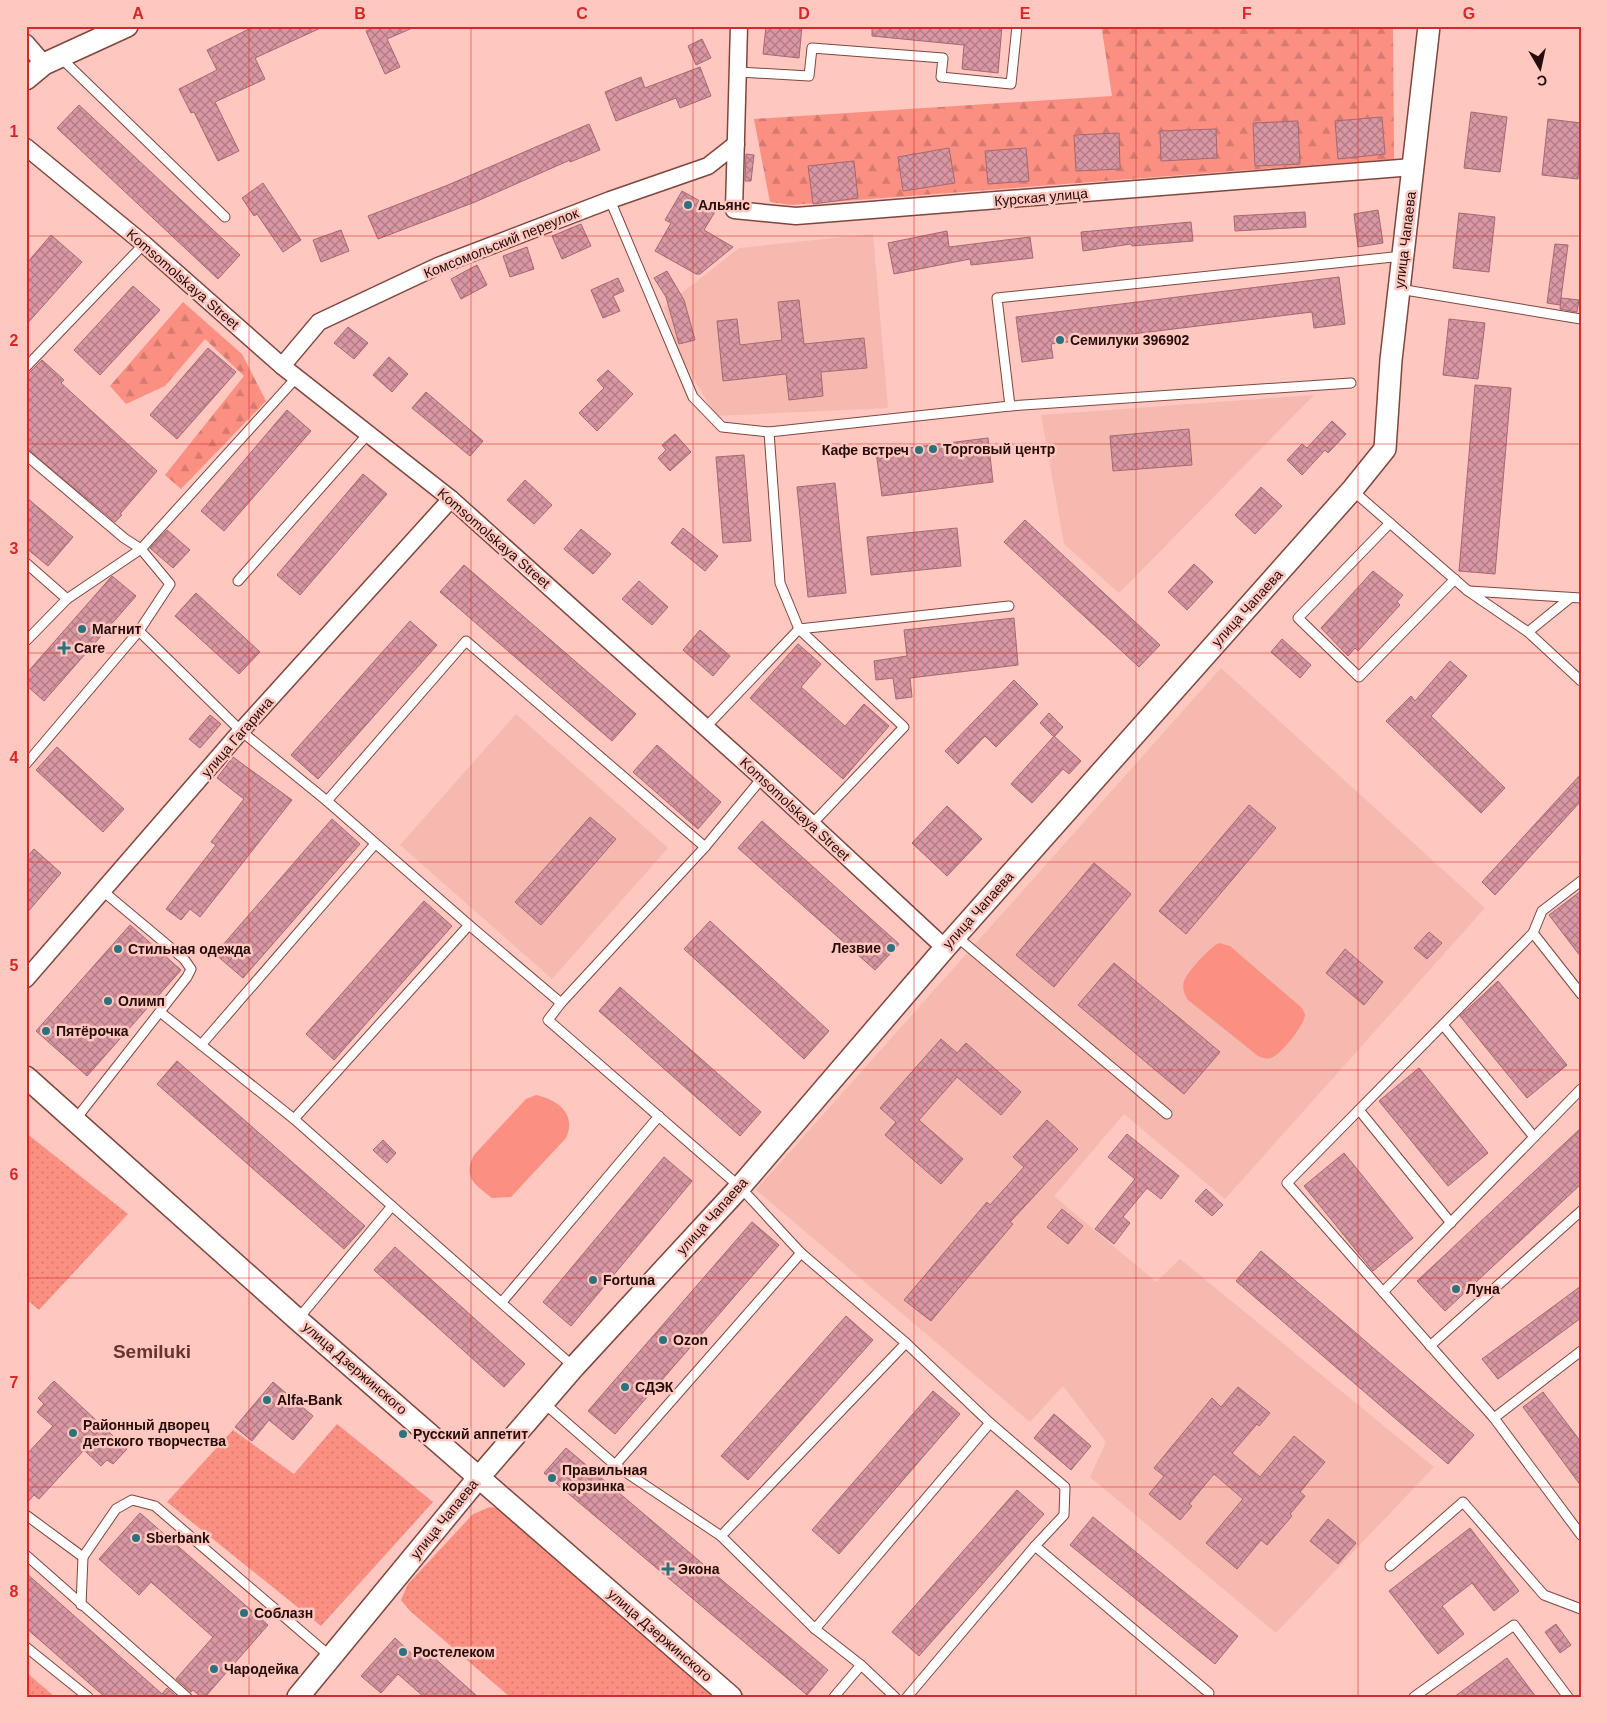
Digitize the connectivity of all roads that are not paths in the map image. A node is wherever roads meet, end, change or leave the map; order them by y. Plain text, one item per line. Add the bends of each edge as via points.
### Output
1 (127, 26) edge
2 (739, 26) edge
3 (1017, 26) edge
4 (1429, 26) edge
5 (26, 43) edge
6 (52, 60) junction
7 (739, 72) junction
8 (26, 79) edge
9 (736, 144) junction
10 (26, 147) edge
11 (1413, 167) junction
12 (610, 200) junction
13 (225, 217) dead end
14 (144, 244) junction
15 (1403, 256) junction
16 (1399, 289) junction
17 (1581, 319) edge
18 (282, 366) junction
19 (26, 367) edge
20 (296, 378) junction
21 (1351, 383) dead end
22 (1010, 406) junction
23 (769, 432) junction
24 (368, 434) junction
25 (26, 454) edge
26 (1352, 490) junction
27 (451, 499) junction
28 (1390, 523) junction
29 (141, 550) junction
30 (26, 563) edge
31 (1455, 579) junction
32 (238, 581) dead end
33 (1468, 591) junction
34 (1570, 598) junction
35 (1581, 598) edge
36 (67, 600) junction
37 (1009, 606) dead end
38 (800, 629) junction
39 (139, 631) junction
40 (1528, 632) junction
41 (26, 641) edge
42 (1581, 681) edge
43 (706, 727) junction
44 (241, 732) junction
45 (26, 764) edge
46 (762, 778) junction
47 (327, 801) junction
48 (812, 824) junction
49 (375, 844) junction
50 (705, 847) junction
51 (1581, 881) edge
52 (104, 892) junction
53 (469, 925) junction
54 (1533, 933) junction
55 (950, 942) junction
56 (26, 979) edge
57 (1581, 994) edge
58 (561, 1003) junction
59 (160, 1012) junction
60 (1443, 1025) junction
61 (201, 1045) junction
62 (26, 1077) edge
63 (1581, 1089) edge
64 (1359, 1110) junction
65 (1167, 1114) dead end
66 (659, 1116) junction
67 (294, 1119) junction
68 (75, 1120) junction
69 (1534, 1137) junction
70 (740, 1186) junction
71 (392, 1206) junction
72 (1581, 1211) edge
73 (1450, 1223) junction
74 (801, 1253) junction
75 (1383, 1292) junction
76 (502, 1302) junction
77 (298, 1320) junction
78 (906, 1343) junction
79 (1430, 1346) junction
80 (1581, 1351) edge
81 (574, 1367) junction
82 (544, 1402) junction
83 (1494, 1418) junction
84 (990, 1423) junction
85 (615, 1465) junction
86 (480, 1476) junction
87 (28, 1520) edge
88 (1581, 1535) edge
89 (721, 1536) junction
90 (1035, 1546) junction
91 (26, 1555) edge
92 (83, 1557) junction
93 (1390, 1566) dead end
94 (80, 1605) junction
95 (1581, 1609) edge
96 (815, 1629) junction
97 (26, 1647) edge
98 (331, 1657) junction
99 (862, 1665) junction
100 (1209, 1693) dead end
101 (88, 1697) edge
102 (187, 1697) edge
103 (298, 1697) edge
104 (731, 1697) edge
105 (834, 1697) edge
106 (895, 1697) edge
107 (907, 1697) edge
108 (1414, 1697) edge
109 (1568, 1697) edge

1 - 6 street
2 - 7 street
3 - 7 lane via 1011,84 941,77 943,58 812,48 810,76
4 - 11 street, улица Чапаева
5 - 6 street
6 - 8 street
6 - 13 lane
7 - 9 street
9 - 11 street, Курская улица via 734,210 796,216
9 - 12 street, Комсомольский переулок via 708,166
10 - 14 street, Komsomolskaya Street
11 - 15 street, улица Чапаева
12 - 18 street, Комсомольский переулок via 438,266 319,322
12 - 23 lane via 693,397 722,427
14 - 18 street, Komsomolskaya Street
14 - 19 lane
15 - 16 street, улица Чапаева
15 - 22 lane via 997,298
16 - 17 lane
16 - 26 street, улица Чапаева via 1385,449
18 - 20 street, Komsomolskaya Street
20 - 24 street, Komsomolskaya Street
20 - 29 lane
21 - 22 lane
22 - 23 lane
23 - 38 lane via 780,584
24 - 27 street, Komsomolskaya Street
24 - 32 lane
25 - 29 lane
26 - 28 lane
26 - 55 street, улица Чапаева
27 - 43 street, Komsomolskaya Street
27 - 44 street, улица Гагарина
28 - 31 lane
28 - 31 lane via 1298,618 1359,678
29 - 36 lane
29 - 39 lane via 170,584
30 - 36 lane
31 - 33 lane
33 - 34 lane
33 - 40 lane
34 - 35 lane
34 - 40 lane
36 - 41 lane
37 - 38 lane
38 - 43 lane
38 - 48 lane via 904,727
39 - 44 lane
39 - 45 lane
40 - 42 lane
43 - 46 street, Komsomolskaya Street
44 - 47 lane
44 - 52 street, улица Гагарина
46 - 48 street, Komsomolskaya Street
46 - 50 lane
47 - 49 lane
47 - 50 lane via 466,641
48 - 55 street, Komsomolskaya Street
49 - 53 lane
49 - 61 lane
50 - 58 lane
51 - 54 lane via 1542,910
52 - 56 street, улица Гагарина
52 - 59 lane via 184,959 191,969
53 - 58 lane
53 - 67 lane
54 - 57 lane
54 - 60 lane
55 - 65 lane
55 - 70 street, улица Чапаева
58 - 66 lane via 548,1020
59 - 61 lane
59 - 68 lane
60 - 64 lane
60 - 69 lane
61 - 67 lane
62 - 68 street, улица Дзержинского
63 - 69 lane
64 - 73 lane
64 - 75 lane via 1287,1183
66 - 70 lane
66 - 76 lane
67 - 71 lane
68 - 77 street, улица Дзержинского
69 - 73 lane
70 - 74 lane
70 - 81 street, улица Чапаева
71 - 76 lane
71 - 77 lane
72 - 79 lane
73 - 75 lane
74 - 78 lane
74 - 85 lane
75 - 79 lane
76 - 81 lane
77 - 86 street, улица Дзержинского
78 - 84 lane
78 - 89 lane
79 - 83 lane
80 - 83 lane
81 - 82 street, улица Чапаева
82 - 85 lane
82 - 86 street, улица Чапаева
83 - 88 lane
84 - 90 lane via 1065,1488 1064,1515
84 - 96 lane
85 - 89 lane
86 - 98 street, улица Чапаева
86 - 104 street, улица Дзержинского
87 - 92 lane
89 - 96 lane
90 - 100 lane
90 - 107 lane
91 - 94 lane
92 - 94 lane
92 - 98 lane via 116,1509 132,1500 155,1506
93 - 95 lane via 1462,1502 1544,1595
94 - 102 lane
96 - 99 lane
97 - 101 lane
98 - 103 street, улица Чапаева
99 - 105 lane
99 - 106 lane
108 - 109 lane via 1514,1625

